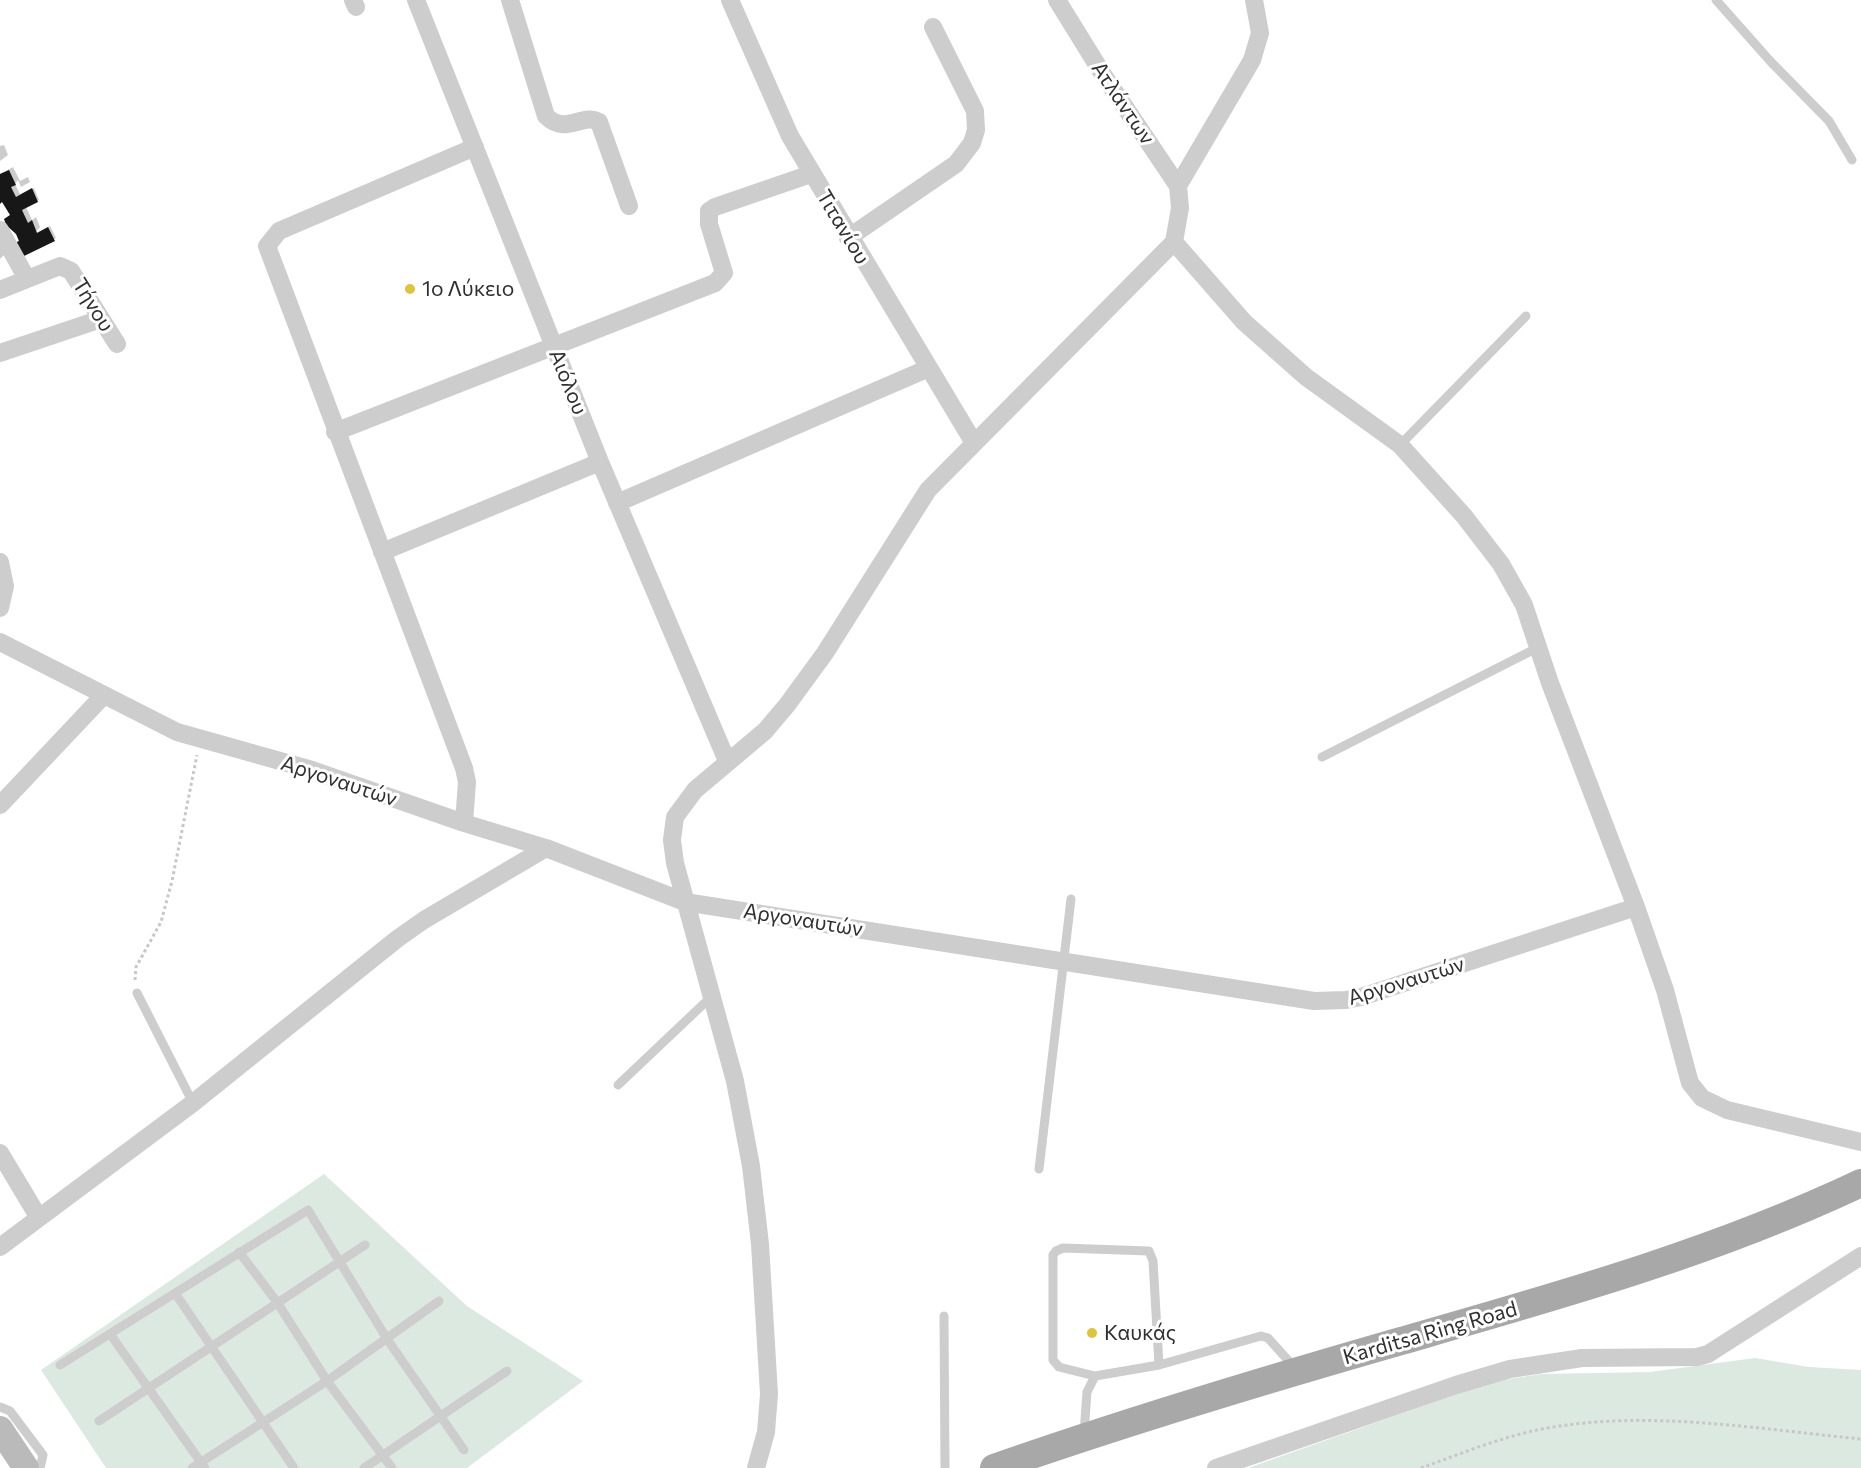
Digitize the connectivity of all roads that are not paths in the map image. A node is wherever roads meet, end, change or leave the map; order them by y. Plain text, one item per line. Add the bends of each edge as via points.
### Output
1 (416, 0) edge
2 (510, 0) edge
3 (730, 0) edge
4 (1057, 0) edge
5 (1254, 0) edge
6 (1716, 0) edge
7 (933, 27) dead end
8 (474, 147) junction
9 (1852, 160) dead end
10 (811, 174) junction
11 (1178, 186) junction
12 (629, 206) dead end
13 (0, 230) edge
14 (848, 237) junction
15 (1174, 242) junction
16 (27, 279) junction
17 (0, 290) edge
18 (1526, 316) dead end
19 (101, 319) junction
20 (117, 344) dead end
21 (553, 346) junction
22 (0, 353) edge
23 (929, 368) junction
24 (335, 432) junction
25 (974, 443) junction
26 (1400, 445) junction
27 (600, 462) junction
28 (617, 503) junction
29 (382, 552) junction
30 (0, 562) edge
31 (0, 608) edge
32 (0, 642) edge
33 (1539, 647) junction
34 (104, 695) junction
35 (1322, 757) dead end
36 (727, 761) junction
37 (0, 805) edge
38 (464, 823) junction
39 (546, 848) junction
40 (1071, 899) dead end
41 (685, 902) junction
42 (1636, 907) junction
43 (1064, 960) junction
44 (137, 993) road end
45 (712, 996) junction
46 (618, 1085) dead end
47 (193, 1103) junction
48 (1861, 1142) edge
49 (0, 1153) edge
50 (1039, 1169) dead end
51 (1861, 1183) edge
52 (39, 1218) junction
53 (366, 1245) dead end
54 (0, 1247) edge
55 (239, 1252) junction
56 (1861, 1256) edge
57 (340, 1262) junction
58 (175, 1293) junction
59 (439, 1301) dead end
60 (277, 1302) junction
61 (944, 1316) dead end
62 (110, 1334) junction
63 (387, 1339) junction
64 (210, 1347) junction
65 (60, 1365) dead end
66 (1159, 1365) junction
67 (507, 1371) dead end
68 (1298, 1371) junction
69 (1095, 1376) junction
70 (327, 1381) junction
71 (148, 1388) junction
72 (0, 1407) edge
73 (441, 1418) junction
74 (99, 1421) dead end
75 (261, 1423) junction
76 (0, 1429) edge
77 (1083, 1437) junction
78 (464, 1450) dead end
79 (383, 1456) junction
80 (203, 1465) edge
81 (26, 1468) edge
82 (40, 1468) edge
83 (192, 1468) edge
84 (294, 1468) edge
85 (364, 1468) edge
86 (392, 1468) edge
87 (756, 1468) edge
88 (945, 1468) edge
89 (993, 1468) edge
90 (1216, 1468) edge

1 - 8 street, Αιόλου
2 - 12 street via 546,116 556,124 592,119 599,122
3 - 10 street, Τιτανίου via 778,115
4 - 11 street, Ατλάντων
5 - 11 street via 1260,33 1252,60
6 - 9 lane via 1829,121
7 - 14 street via 975,111 972,143 956,164
8 - 21 street, Αιόλου
8 - 24 street via 279,231 267,246
10 - 14 street, Τιτανίου
10 - 21 street via 709,211 709,224 724,273 719,281
11 - 15 street, Ατλάντων via 1180,208
13 - 16 street
14 - 23 street, Τιτανίου
15 - 25 street
15 - 26 street via 1244,322 1306,377
16 - 17 street, Τήνου
16 - 19 street, Τήνου via 65,267
18 - 26 lane
19 - 20 street, Τήνου
19 - 22 street
21 - 24 street
21 - 27 street, Αιόλου
23 - 25 street, Τιτανίου
23 - 28 street
24 - 29 street
25 - 36 street via 928,490 825,653 787,705 765,731
26 - 33 street via 1501,564 1524,605
27 - 28 street, Αιόλου
27 - 29 street
28 - 36 street, Αιόλου
29 - 38 street via 464,768
30 - 31 street via 5,586
32 - 34 street, Αργοναυτών
33 - 35 lane
33 - 42 street
34 - 37 street
34 - 38 street, Αργοναυτών via 164,727 312,770
36 - 41 street via 689,796 675,817 673,853
38 - 39 street, Αργοναυτών
39 - 41 street, Αργοναυτών
39 - 47 street via 423,920
40 - 43 lane
41 - 43 street, Αργοναυτών
41 - 45 street
42 - 43 street, Αργοναυτών via 1346,1000 1295,999
42 - 48 street via 1665,990 1689,1079 1698,1095 1727,1110
43 - 50 lane
44 - 47 lane
45 - 46 lane
45 - 87 street via 745,1126 760,1244 769,1414
47 - 52 street
49 - 52 street
51 - 68 main road, Karditsa Ring Road via 1778,1221 1666,1262
52 - 54 street
53 - 57 lane
55 - 57 lane via 308,1210
55 - 58 lane
55 - 60 lane
56 - 90 street via 1708,1354 1582,1358 1510,1369
57 - 60 lane
57 - 63 lane
58 - 62 lane
58 - 64 lane
59 - 63 lane
60 - 64 lane
60 - 70 lane
61 - 88 lane
62 - 65 lane
62 - 71 lane
63 - 70 lane
63 - 73 lane
64 - 71 lane
64 - 75 lane
66 - 68 lane via 1261,1336 1268,1338
66 - 69 lane
66 - 69 lane via 1153,1261 1149,1251 1064,1248 1053,1255 1053,1360 1059,1368
67 - 73 lane
68 - 77 main road, Karditsa Ring Road
69 - 77 lane via 1087,1392
70 - 75 lane
70 - 79 lane
71 - 74 lane
71 - 80 lane
72 - 82 lane via 10,1411 43,1455
73 - 78 lane
73 - 79 lane
75 - 80 lane
75 - 84 lane
76 - 81 main road
77 - 89 main road, Karditsa Ring Road
79 - 85 lane
79 - 86 lane
80 - 83 lane

